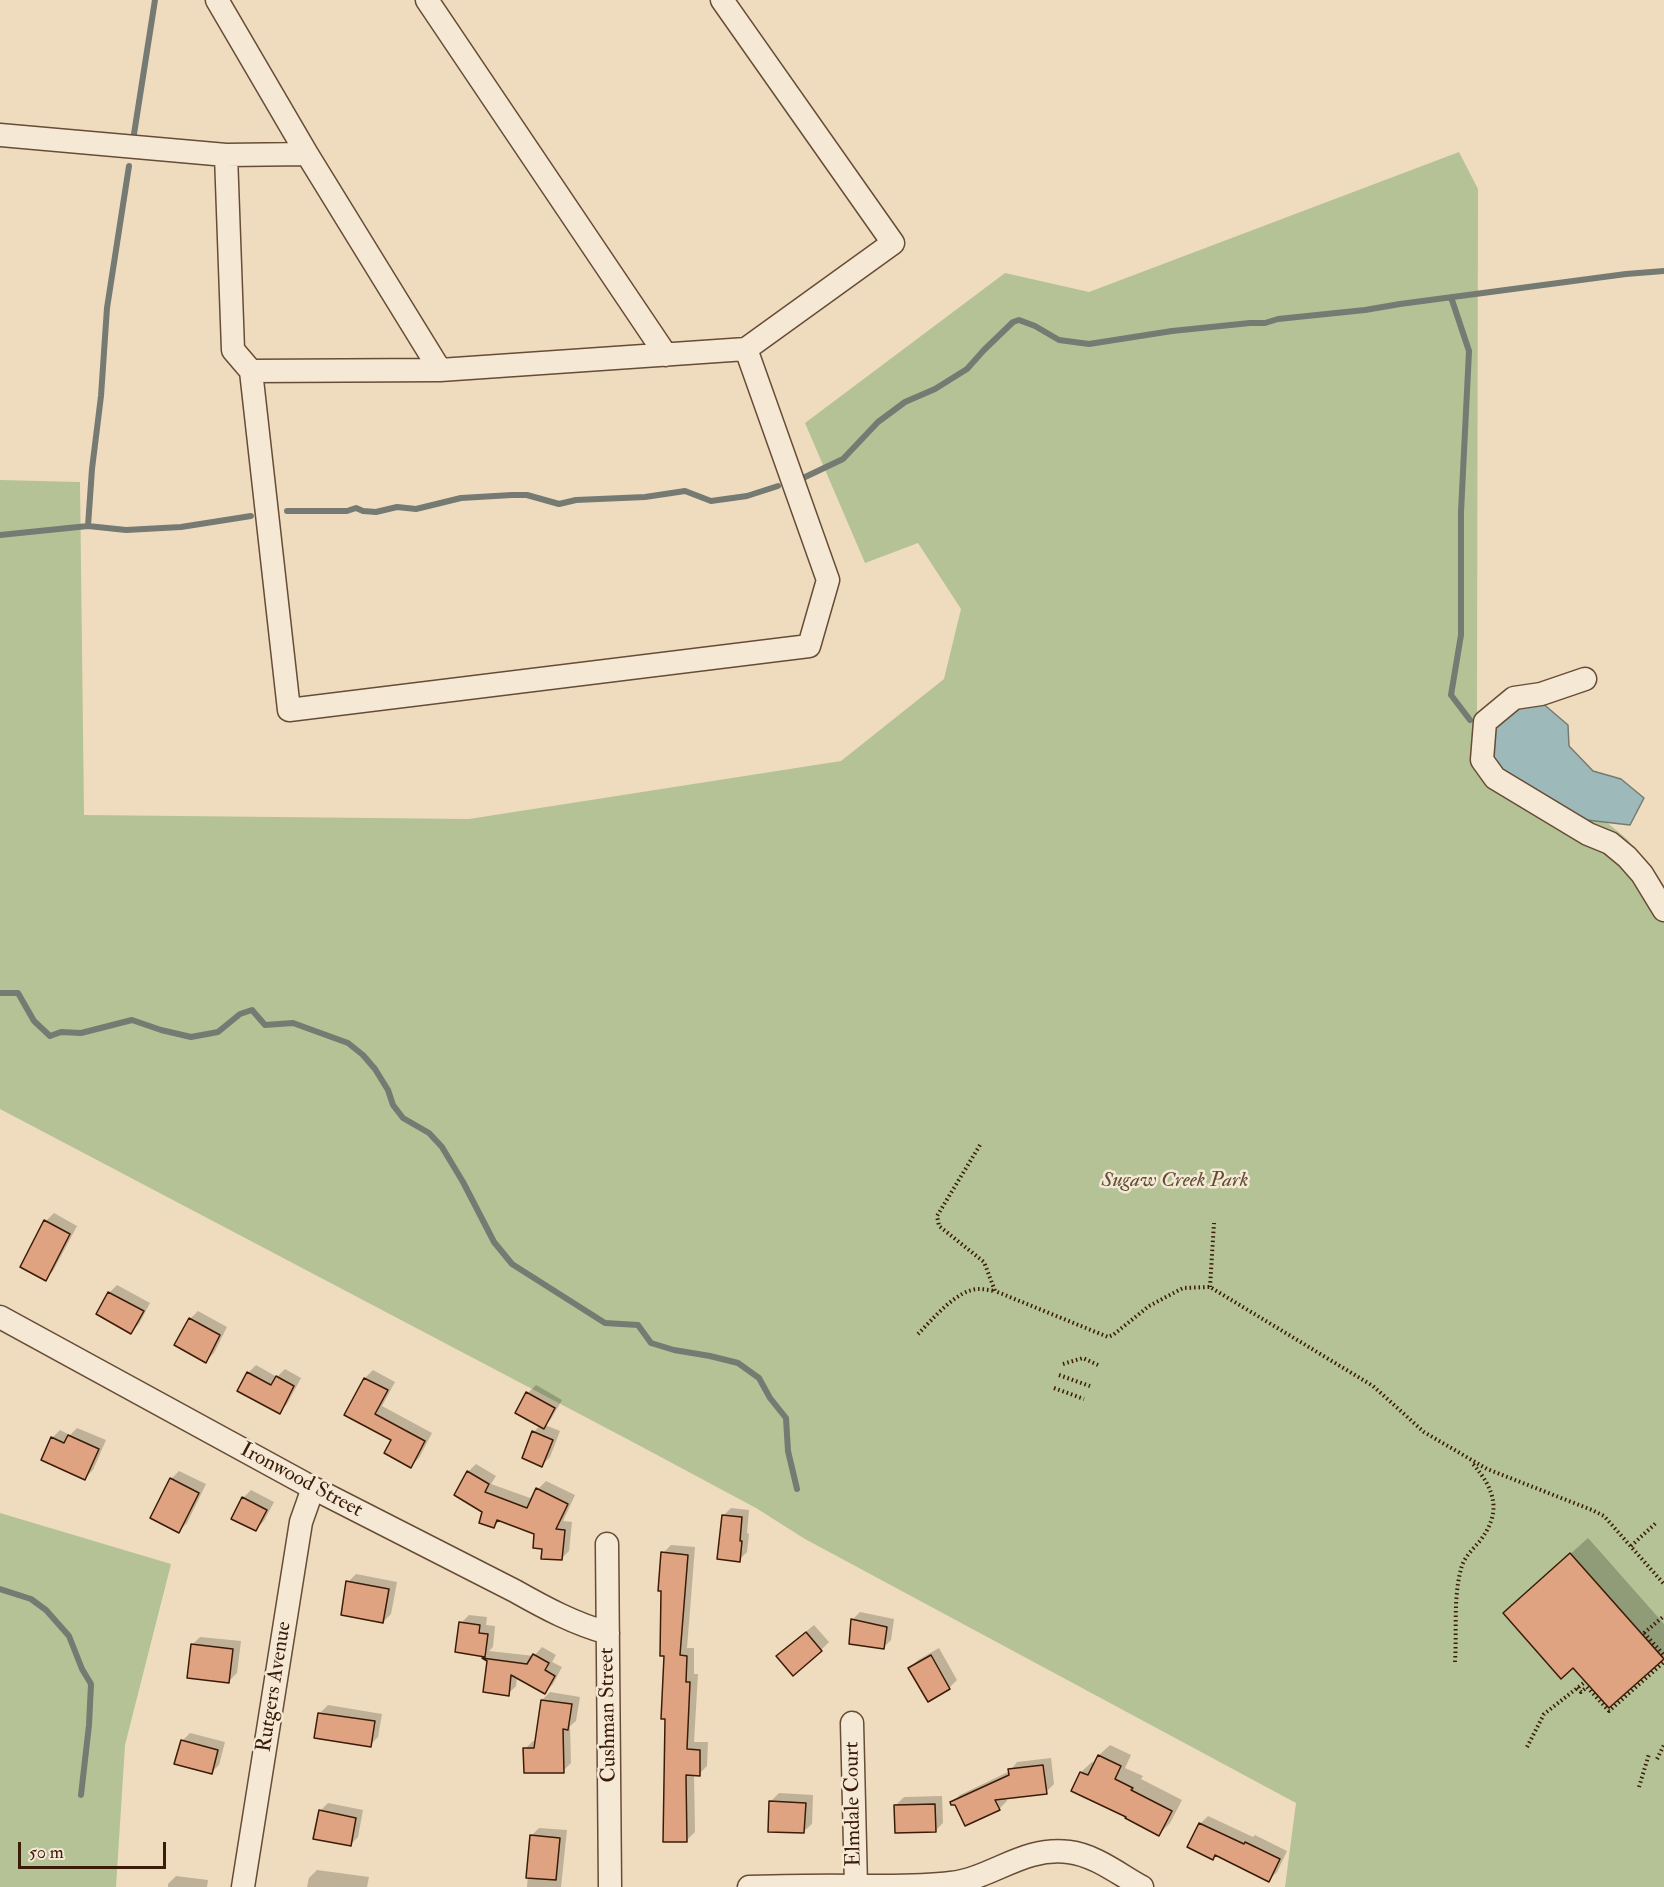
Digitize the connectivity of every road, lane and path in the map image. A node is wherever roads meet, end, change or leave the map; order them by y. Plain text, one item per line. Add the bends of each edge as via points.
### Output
1 (217, 0) edge
2 (427, 0) edge
3 (722, 0) edge
4 (0, 135) edge
5 (307, 154) junction
6 (226, 155) junction
7 (746, 349) junction
8 (666, 355) junction
9 (440, 370) junction
10 (251, 371) junction
11 (1585, 679) dead end
12 (1664, 910) edge
13 (980, 1145) dead end
14 (1214, 1223) dead end
15 (1210, 1287) junction
16 (994, 1291) junction
17 (0, 1317) edge
18 (918, 1334) dead end
19 (1063, 1364) dead end
20 (1098, 1365) dead end
21 (1059, 1374) dead end
22 (1089, 1386) dead end
23 (1054, 1388) dead end
24 (1084, 1399) dead end
25 (1469, 1459) junction
26 (313, 1488) junction
27 (1657, 1522) dead end
28 (607, 1544) dead end
29 (1631, 1546) junction
30 (1664, 1584) edge
31 (1664, 1616) edge
32 (608, 1633) junction
33 (1664, 1655) edge
34 (1455, 1662) dead end
35 (1664, 1662) edge
36 (1585, 1682) dead end
37 (1577, 1688) junction
38 (852, 1723) dead end
39 (1664, 1745) edge
40 (1527, 1747) dead end
41 (1649, 1754) dead end
42 (1657, 1759) dead end
43 (1639, 1787) dead end
44 (856, 1886) junction
45 (243, 1887) edge
46 (610, 1887) edge
47 (749, 1887) edge
48 (1142, 1887) edge

1 - 5 street
2 - 8 street
3 - 7 street via 892,243
4 - 6 street
5 - 6 street
5 - 9 street
6 - 10 street via 233,350
7 - 8 street
7 - 10 street via 828,580 809,646 289,710
8 - 9 street
9 - 10 street
11 - 12 street via 1541,694 1514,698 1485,722 1482,760 1495,778 1610,843 1627,857
13 - 16 path via 937,1216 939,1226 984,1262
14 - 15 path
15 - 16 path via 1183,1287 1149,1306 1108,1337
15 - 25 path via 1373,1386 1424,1432
16 - 18 path via 968,1291 948,1304
17 - 26 street, Ironwood Street
19 - 20 path via 1083,1358
21 - 22 path
23 - 24 path
25 - 29 path via 1604,1516
25 - 34 path via 1488,1487 1494,1512 1491,1524 1461,1566
26 - 32 street, Ironwood Street via 545,1608
26 - 45 street, Rutgers Avenue via 301,1522
27 - 29 path
28 - 32 street, Cushman Street
29 - 30 path
31 - 33 path via 1643,1634
32 - 46 street, Cushman Street
35 - 37 path via 1609,1711 1587,1687 1581,1692
36 - 37 path
37 - 40 path via 1544,1714
38 - 44 street, Elmdale Court
39 - 42 path
41 - 43 path
44 - 47 street
44 - 48 street via 953,1883 1022,1856 1046,1851 1090,1858

